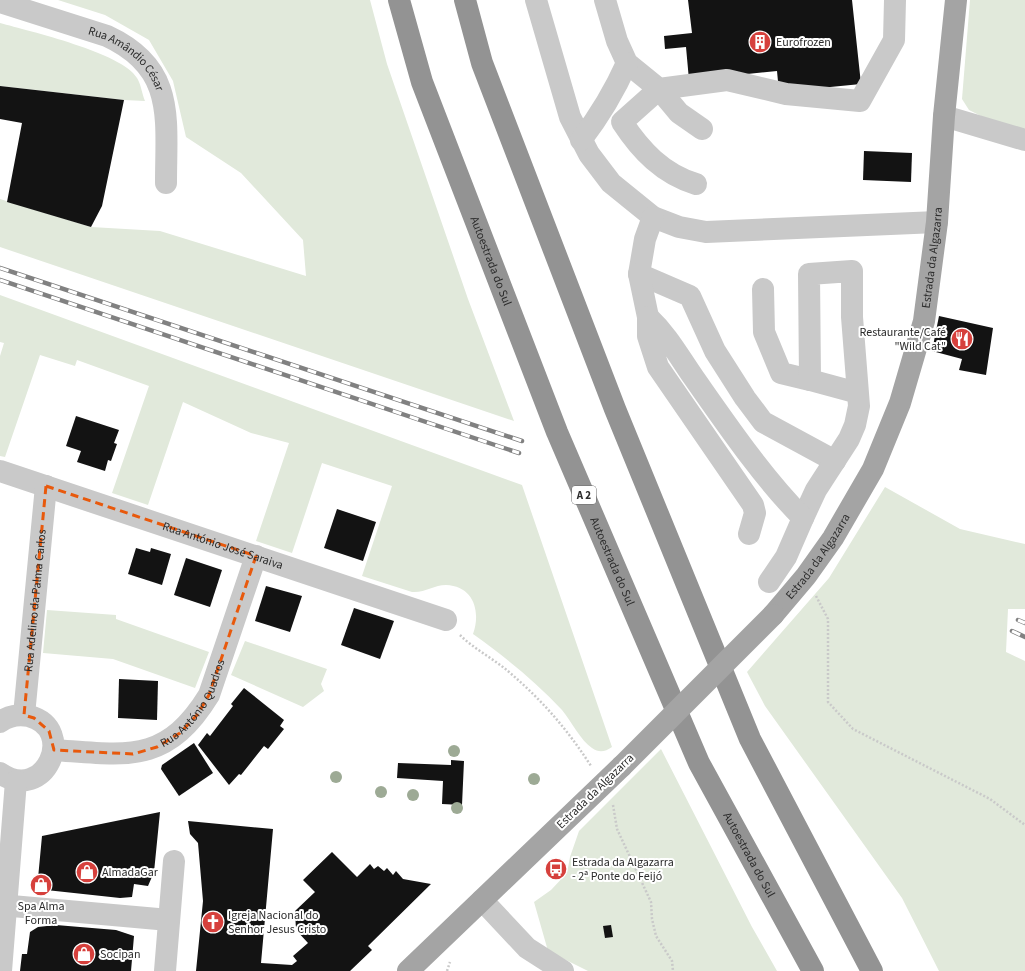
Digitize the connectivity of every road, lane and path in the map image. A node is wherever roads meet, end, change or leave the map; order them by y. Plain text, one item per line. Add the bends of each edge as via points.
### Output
1 (399, 0) edge
2 (465, 0) edge
3 (536, 0) edge
4 (605, 0) edge
5 (895, 0) edge
6 (956, 0) edge
7 (0, 2) edge
8 (627, 63) junction
9 (659, 89) junction
10 (944, 116) junction
11 (702, 129) dead end
12 (581, 140) junction
13 (1025, 140) edge
14 (166, 183) dead end
15 (696, 184) dead end
16 (653, 217) junction
17 (937, 222) junction
18 (639, 274) junction
19 (763, 289) dead end
20 (648, 317) junction
21 (810, 380) junction
22 (858, 393) junction
23 (835, 460) junction
24 (0, 471) edge
25 (46, 486) junction
26 (803, 518) junction
27 (749, 534) dead end
28 (256, 556) junction
29 (806, 576) junction
30 (769, 582) dead end
31 (446, 620) joint
32 (24, 715) junction
33 (0, 722) edge
34 (54, 750) junction
35 (8, 777) edge
36 (608, 793) junction
37 (1025, 825) edge
38 (174, 861) dead end
39 (482, 900) junction
40 (3, 905) edge
41 (169, 920) junction
42 (2, 971) edge
43 (165, 971) edge
44 (408, 971) edge
45 (563, 971) edge
46 (673, 971) edge
47 (813, 971) edge
48 (872, 971) edge

1 - 47 highway, Autoestrada do Sul / A 2 via 422,82 556,432 699,763
2 - 48 highway via 482,63 615,409 750,739
3 - 12 street via 570,118
4 - 8 street via 617,41
5 - 9 street via 894,40 860,101 786,94 727,80
6 - 10 main road, Estrada da Algazarra
7 - 14 street, Rua Amândio César via 107,36 124,44 142,58 153,72 164,107
8 - 9 street
8 - 12 street via 602,112
9 - 11 street via 679,113
9 - 15 street via 622,122 647,155 665,170 682,180
10 - 13 street
10 - 17 main road, Estrada da Algazarra
12 - 16 street via 611,183
16 - 17 street via 680,227 706,232
16 - 18 street via 645,239
17 - 29 main road, Estrada da Algazarra via 924,321 900,403 873,469 833,538
18 - 20 street
18 - 23 street via 690,296 715,351 763,422
19 - 21 street via 764,332 781,373
20 - 26 street via 664,331 694,378 780,495
20 - 27 street via 648,336 658,367 753,505 755,513
21 - 22 street
21 - 22 street via 809,274 852,272 852,317
22 - 23 street via 859,406 855,425
23 - 26 street via 816,490
24 - 25 street, Rua António José Saraiva
25 - 28 street, Rua António José Saraiva
25 - 32 street, Rua Adelino da Palma Carlos
26 - 30 street via 786,557
28 - 31 street, Rua António José Saraiva
28 - 34 street, Rua António Quadros via 209,695 197,715 180,733 157,747 132,754
29 - 36 main road, Estrada da Algazarra, bridge via 773,615 622,766
29 - 37 path via 828,619 828,702 853,729 990,799
31 - 36 path via 464,639 509,672 560,721
32 - 33 street
32 - 34 street via 38,720 49,731
34 - 35 street via 46,770 37,776 27,780
35 - 40 street
36 - 39 main road, Estrada da Algazarra
36 - 46 path via 617,829 651,902 656,936 672,961
38 - 41 street
39 - 44 main road, Estrada da Algazarra
39 - 45 street via 527,948
40 - 41 street
40 - 42 street
41 - 43 street

